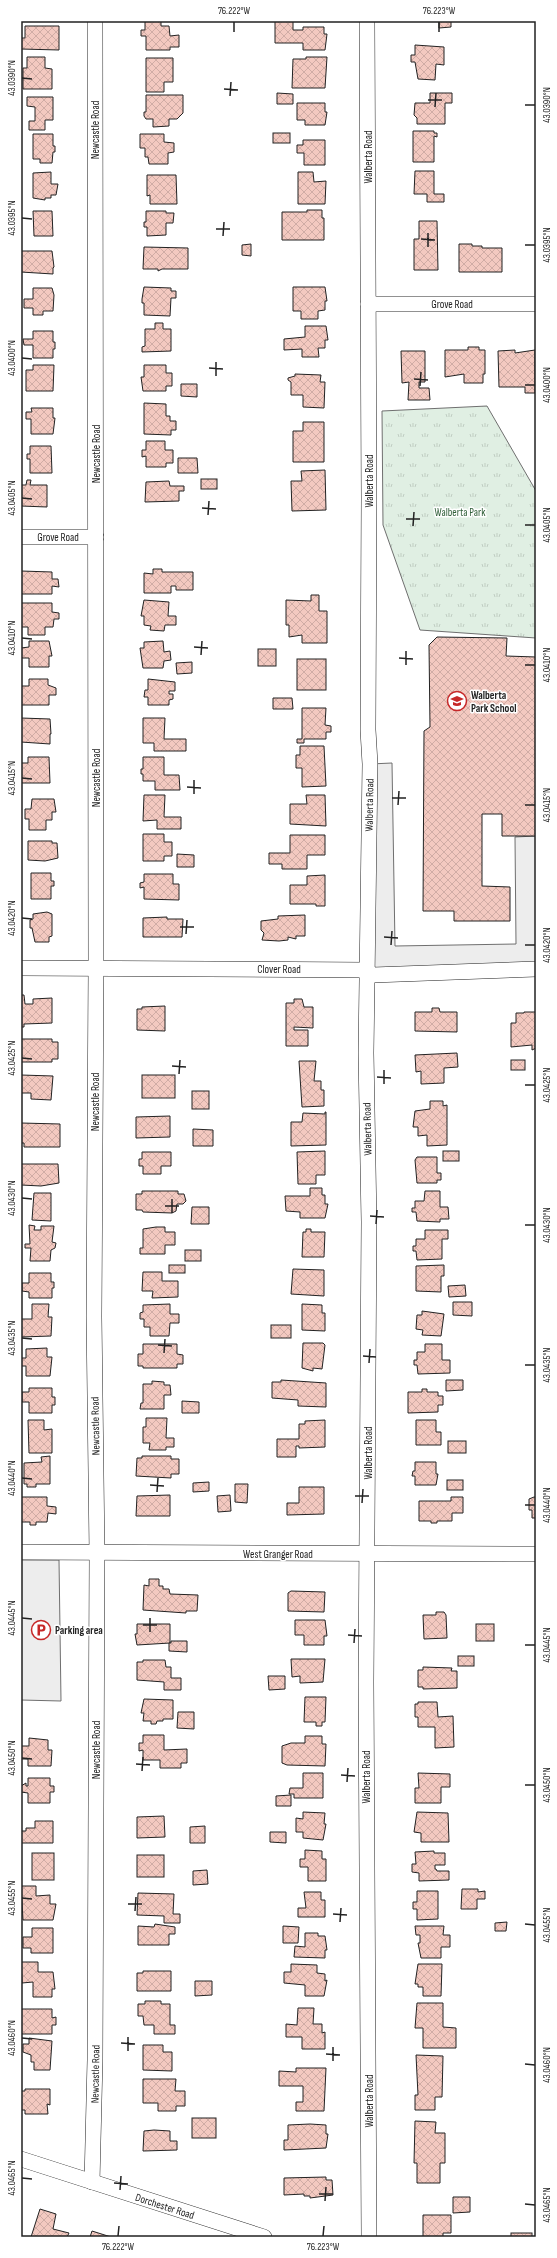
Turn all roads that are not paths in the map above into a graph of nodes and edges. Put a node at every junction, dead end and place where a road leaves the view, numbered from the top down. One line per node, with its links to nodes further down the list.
1 (95, 21): 6 (street, Newcastle Road)
2 (367, 21): 3 (street, Walberta Road)
3 (368, 304): 4 (street, Grove Road); 10 (street, Walberta Road)
4 (536, 304)
5 (21, 537): 6 (street, Grove Road)
6 (96, 537): 8 (street, Newcastle Road)
7 (21, 968): 8 (street, Clover Road)
8 (96, 968): 10 (street, Clover Road); 12 (street, Newcastle Road)
9 (536, 969): 10 (street, Clover Road)
10 (366, 970): 13 (street, Walberta Road)
11 (21, 1552): 12 (street, West Granger Road)
12 (97, 1553): 13 (street, West Granger Road); 16 (street, Newcastle Road)
13 (367, 1554): 14 (street, West Granger Road); 18 (street, Walberta Road)
14 (536, 1554)
15 (21, 2159): 16 (street, Dorchester Road)
16 (92, 2182): 17 (street, Dorchester Road)
17 (264, 2237)
18 (369, 2237)

